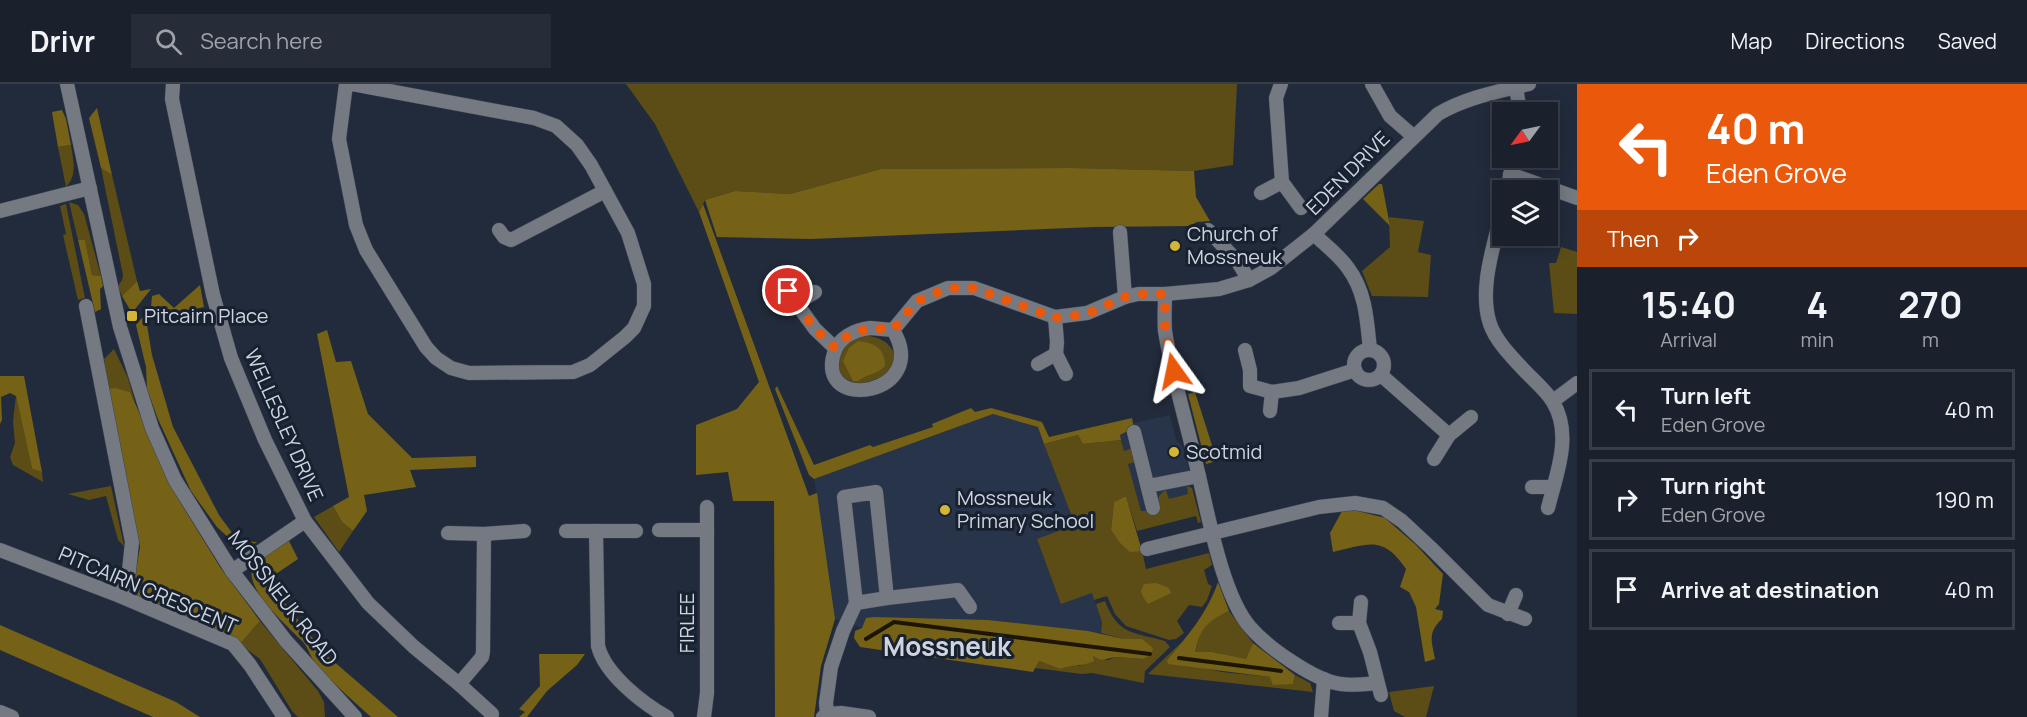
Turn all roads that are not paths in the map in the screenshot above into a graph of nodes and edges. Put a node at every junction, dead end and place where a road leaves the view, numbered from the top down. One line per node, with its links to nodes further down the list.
1 (67, 84): 14 (street, MOSSNEUK ROAD)
2 (174, 84): 57 (street, WELLESLEY DRIVE)
3 (346, 84): 15 (street)
4 (352, 84): 15 (street)
5 (1281, 84): 13 (street)
6 (1372, 84): 9 (street)
7 (1523, 86): 8 (street); 9 (street, EDEN DRIVE)
8 (1521, 102)
9 (1413, 136): 23 (street, EDEN DRIVE)
10 (1512, 168): 11 (street)
11 (1510, 174): 12 (street); 17 (street)
12 (1509, 180)
13 (1282, 182): 16 (street); 18 (street)
14 (90, 188): 19 (street); 69 (street, MOSSNEUK ROAD)
15 (605, 191): 20 (street)
16 (1261, 193)
17 (1577, 198)
18 (1301, 208)
19 (0, 211)
20 (499, 230)
21 (1208, 230): 25 (street)
22 (1120, 232): 29 (street)
23 (1314, 234): 25 (street, EDEN DRIVE); 36 (street)
24 (1495, 246): 44 (street)
25 (1249, 280): 28 (street, EDEN DRIVE)
26 (781, 282): 30 (street)
27 (815, 292): 30 (street)
28 (1165, 294): 29 (street, EDEN DRIVE); 50 (street)
29 (1125, 297): 32 (street, EDEN DRIVE)
30 (797, 303): 34 (street)
31 (86, 306): 71 (street)
32 (1055, 318): 33 (street); 37 (street)
33 (893, 330): 34 (street); 34 (street)
34 (835, 348)
35 (1245, 350): 43 (street)
36 (1370, 350): 39 (street); 41 (street)
37 (1056, 354): 38 (street); 40 (street)
38 (1038, 364)
39 (1355, 370): 41 (street); 43 (street)
40 (1066, 374)
41 (1382, 375): 48 (street)
42 (1577, 383): 44 (street)
43 (1272, 392): 45 (street)
44 (1553, 401): 52 (street)
45 (1270, 411)
46 (1471, 417): 48 (street)
47 (1134, 432): 51 (street)
48 (1449, 435): 49 (street)
49 (1434, 459)
50 (1199, 476): 51 (street); 65 (street)
51 (1148, 486): 55 (street)
52 (1553, 487): 53 (street); 56 (street)
53 (1532, 488)
54 (707, 507): 59 (street, FIRLEE)
55 (1153, 508)
56 (1548, 508)
57 (304, 521): 69 (street, WELLESLEY DRIVE); 81 (street)
58 (659, 530): 59 (street)
59 (707, 530): 89 (street, FIRLEE)
60 (524, 531): 66 (street)
61 (566, 531): 62 (street)
62 (596, 531): 63 (street); 88 (street)
63 (636, 531)
64 (448, 533): 66 (street)
65 (1213, 533): 67 (street); 76 (street); 80 (street)
66 (484, 534): 81 (street)
67 (1147, 549)
68 (0, 550): 71 (street, PITCAIRN CRESCENT)
69 (232, 571): 84 (street, MOSSNEUK ROAD)
70 (1516, 595): 76 (street)
71 (120, 596): 87 (street, PITCAIRN CRESCENT)
72 (887, 598): 74 (street); 74 (street); 75 (street)
73 (1361, 602): 79 (street)
74 (856, 603): 85 (street)
75 (970, 607)
76 (1508, 614): 77 (street)
77 (1524, 619)
78 (1339, 623): 79 (street)
79 (1359, 623): 80 (street)
80 (1324, 679): 91 (street)
81 (459, 684): 83 (street)
82 (0, 712): 86 (street)
83 (492, 714)
84 (349, 715)
85 (825, 715): 90 (street)
86 (12, 717)
87 (284, 717)
88 (667, 717)
89 (704, 717)
90 (869, 717)
91 (1321, 717)

